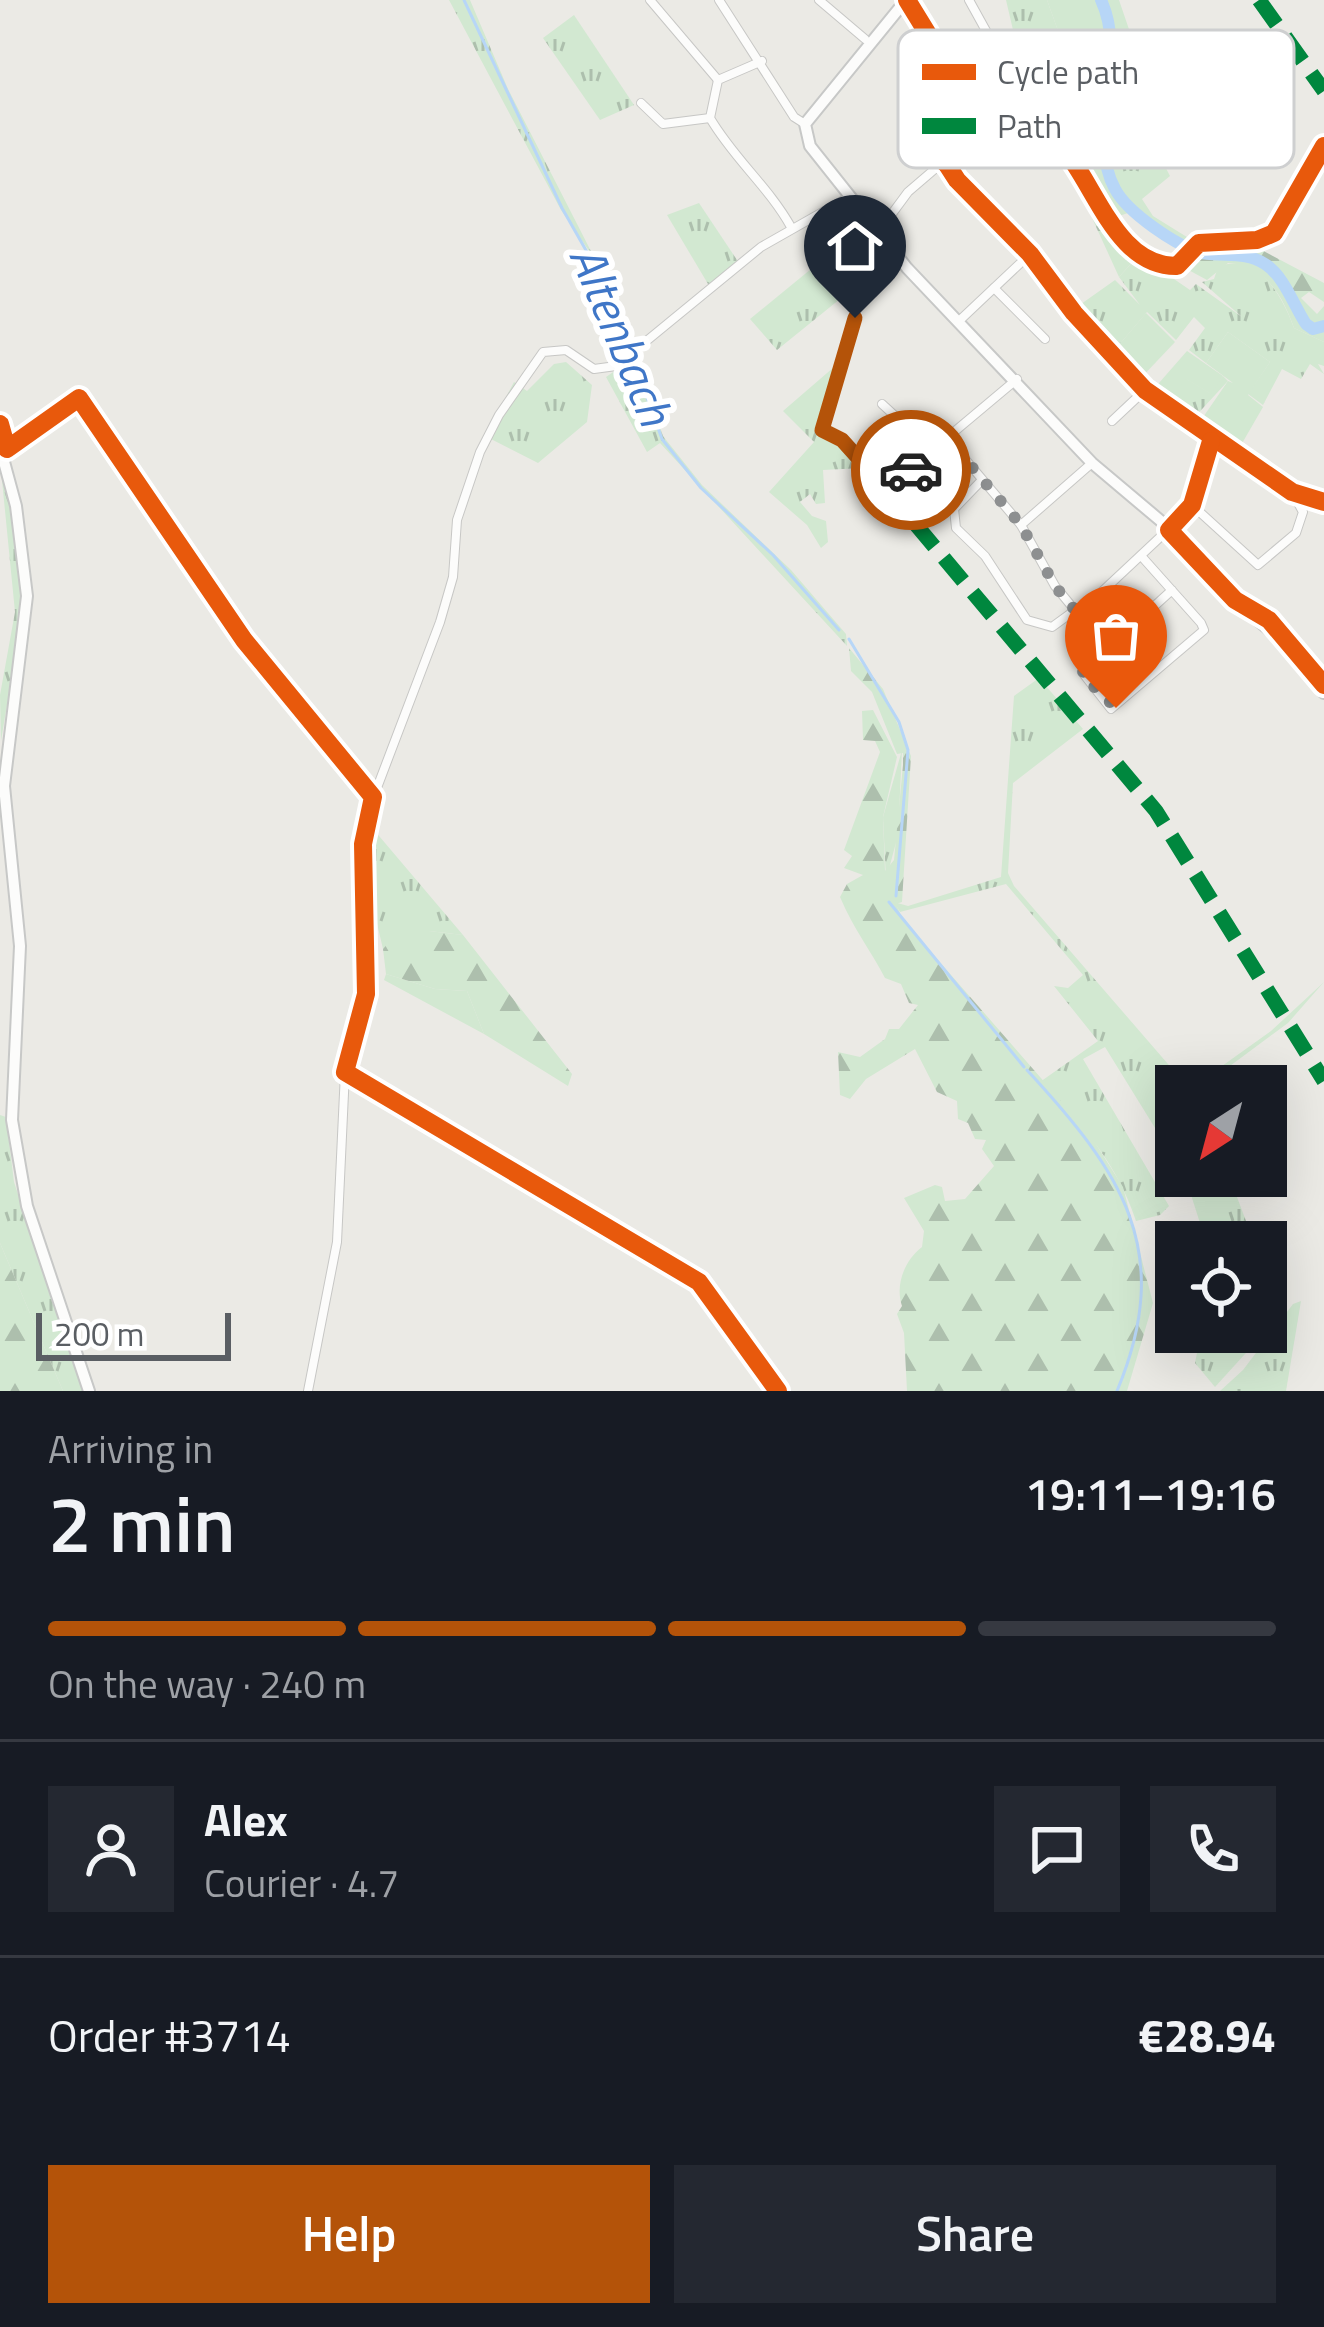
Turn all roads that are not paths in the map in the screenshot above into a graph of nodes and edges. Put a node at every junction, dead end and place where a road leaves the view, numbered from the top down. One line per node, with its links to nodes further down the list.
1 (650, 0): 10 (street)
2 (719, 0): 9 (street)
3 (820, 0): 8 (street)
4 (907, 0): 6 (street); 13 (main road)
5 (969, 0): 7 (street)
6 (925, 30)
7 (986, 30)
8 (865, 39)
9 (762, 61): 10 (street); 13 (street)
10 (718, 80): 12 (street)
11 (641, 103): 12 (street)
12 (710, 118): 19 (street)
13 (805, 124): 18 (main road)
14 (1324, 146): 17 (main road)
15 (938, 168): 20 (street)
16 (949, 168): 21 (street)
17 (1075, 168)
18 (850, 197): 19 (street); 20 (main road)
19 (791, 227): 44 (street)
20 (878, 234): 23 (main road); 32 (street)
21 (1030, 254): 22 (street); 26 (street)
22 (994, 288): 23 (street); 24 (street)
23 (959, 321): 25 (main road)
24 (1045, 340)
25 (1017, 378): 29 (street); 33 (main road)
26 (1145, 390): 28 (street); 30 (street)
27 (882, 404): 32 (street)
28 (1112, 421)
29 (948, 439): 32 (street); 34 (street)
30 (1211, 441): 35 (street); 35 (street)
31 (0, 447): 43 (main road)
32 (933, 451)
33 (1092, 463): 36 (street); 37 (main road)
34 (981, 481): 36 (street); 40 (street)
35 (1192, 505): 37 (street)
36 (1021, 525): 40 (street)
37 (1169, 530): 38 (street); 42 (main road)
38 (1143, 558): 39 (street); 40 (street)
39 (1172, 590): 41 (street); 41 (street)
40 (1075, 613): 41 (street)
41 (1107, 649)
42 (1324, 693)
43 (89, 1391)
44 (308, 1391)

